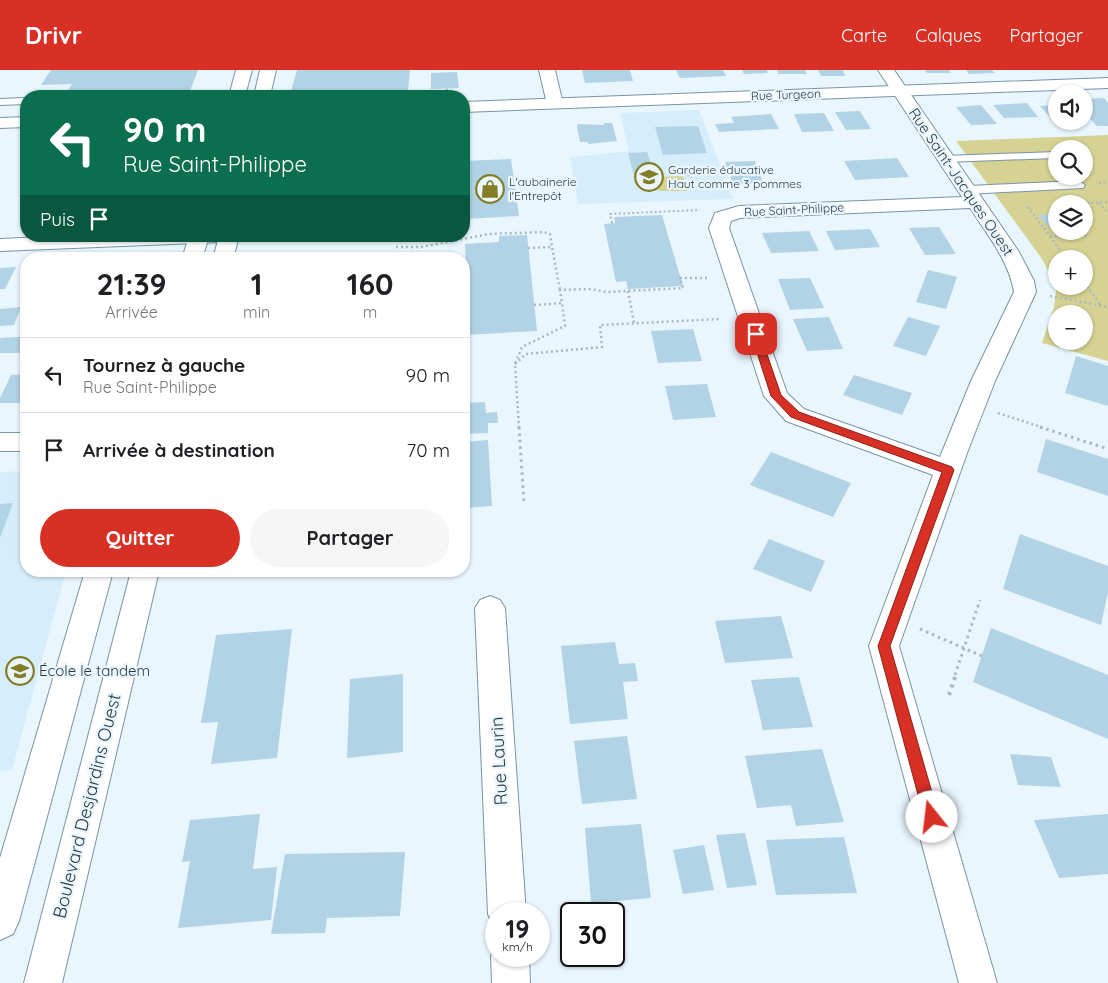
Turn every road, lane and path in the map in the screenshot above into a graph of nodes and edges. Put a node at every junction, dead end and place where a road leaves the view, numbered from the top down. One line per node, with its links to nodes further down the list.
1 (244, 70): 6 (street)
2 (268, 70): 7 (street)
3 (547, 70): 11 (street)
4 (886, 70): 8 (street, Rue Saint-Jacques Ouest)
5 (1108, 83): 8 (street, Rue Turgeon)
6 (239, 90)
7 (263, 90)
8 (900, 91): 11 (street, Rue Turgeon); 16 (street, Rue Saint-Jacques Ouest)
9 (20, 101): 10 (lane)
10 (0, 102)
11 (555, 104): 12 (street, Rue Turgeon)
12 (470, 107)
13 (20, 122): 14 (street)
14 (0, 123)
15 (1048, 155): 16 (lane)
16 (945, 159): 18 (street, Rue Saint-Jacques Ouest)
17 (1079, 185): 18 (lane)
18 (971, 196): 24 (street, Rue Saint-Philippe); 37 (street, Rue Saint-Jacques Ouest)
19 (1093, 202): 20 (path)
20 (1099, 202): 21 (path); 23 (path)
21 (1108, 202)
22 (1027, 206): 26 (path)
23 (1108, 214)
24 (722, 217): 25 (path); 34 (street)
25 (612, 223)
26 (1048, 235)
27 (470, 237): 31 (path)
28 (74, 242): 30 (street)
29 (447, 242): 32 (path)
30 (0, 245)
31 (552, 247): 33 (path); 35 (path)
32 (396, 248)
33 (528, 248)
34 (734, 277): 36 (path); 43 (street)
35 (560, 290): 36 (path); 39 (path)
36 (628, 291): 44 (path)
37 (1025, 292): 41 (path); 46 (street)
38 (1093, 295): 41 (path)
39 (562, 302): 40 (path); 45 (path)
40 (534, 305)
41 (1100, 305): 42 (path)
42 (1108, 307)
43 (751, 318): 44 (path); 50 (street)
44 (634, 323): 45 (path)
45 (515, 364): 51 (path)
46 (974, 405): 49 (path); 50 (street)
47 (0, 442): 48 (street)
48 (20, 442)
49 (1108, 449)
50 (948, 470): 56 (street)
51 (524, 503)
52 (97, 577): 61 (street)
53 (144, 577): 63 (street, Boulevard Desjardins Ouest)
54 (980, 600): 57 (path)
55 (490, 608): 60 (street, Rue Laurin)
56 (894, 618): 57 (path); 65 (street)
57 (964, 647): 58 (path); 59 (path)
58 (982, 656)
59 (949, 695)
60 (506, 902)
61 (0, 921)
62 (510, 967): 64 (street)
63 (43, 983)
64 (511, 983)
65 (978, 983)

